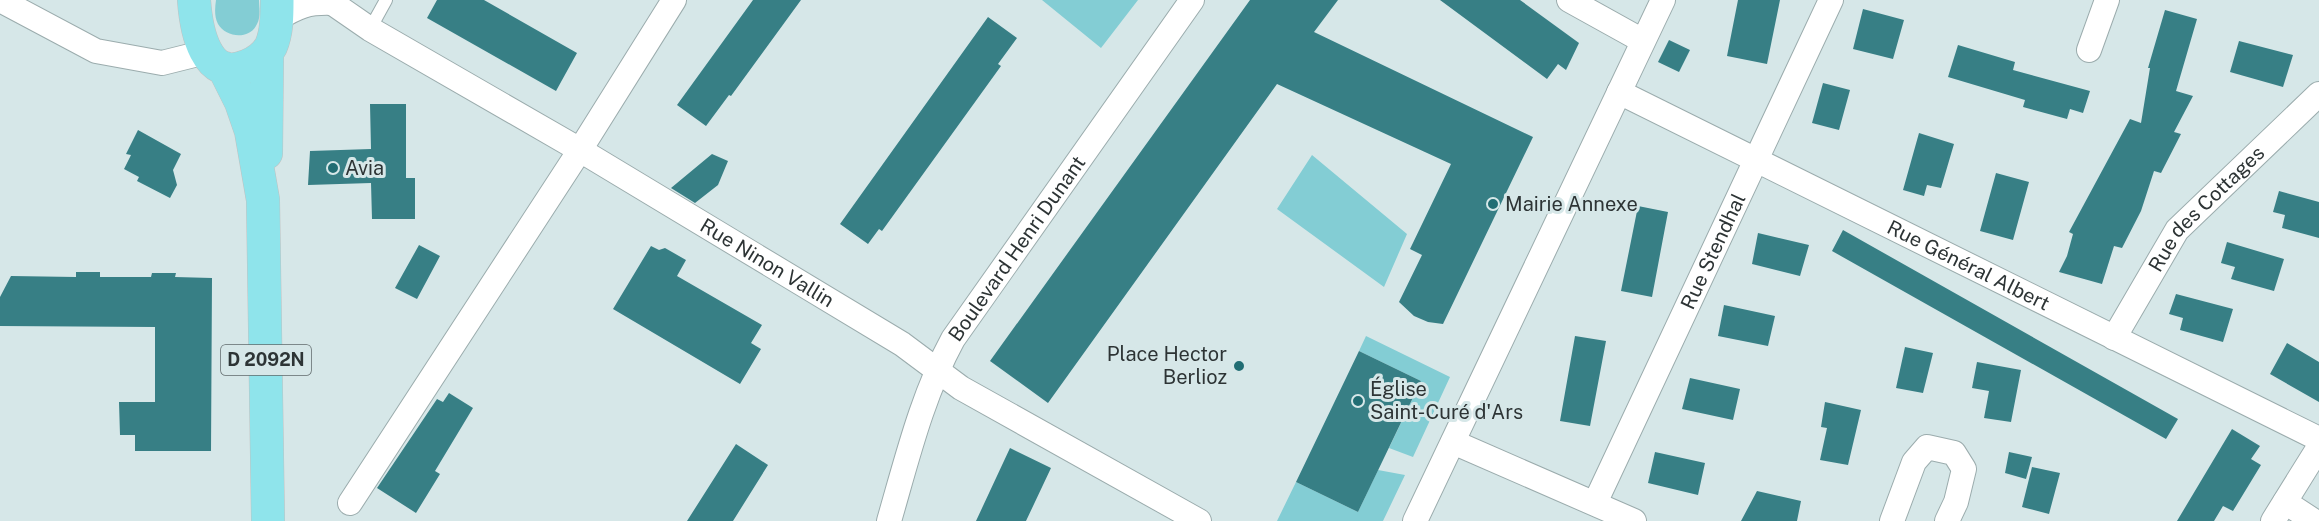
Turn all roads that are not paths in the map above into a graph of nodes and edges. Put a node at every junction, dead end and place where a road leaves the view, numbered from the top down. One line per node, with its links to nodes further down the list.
1 (0, 0): 16 (street)
2 (194, 0): 16 (main road)
3 (386, 0): 12 (lane)
4 (674, 0): 19 (street)
5 (1192, 0): 23 (street, Boulevard Henri Dunant)
6 (1569, 0): 13 (street)
7 (1663, 0): 13 (street)
8 (1831, 0): 20 (street, Rue Stendhal)
9 (2107, 0): 14 (street)
10 (330, 2): 11 (street, Rue Ninon Vallin); 12 (street, Rue Ninon Vallin)
11 (277, 10): 15 (main road)
12 (370, 29): 19 (street, Rue Ninon Vallin)
13 (1643, 41): 17 (street)
14 (2089, 50)
15 (267, 52): 16 (main road); 21 (main road, D 2092N)
16 (215, 60): 21 (main road, D 2092N)
17 (1619, 92): 20 (street, Rue Général Albert); 25 (street)
18 (2319, 94): 22 (street, Rue des Cottages)
19 (580, 150): 23 (street, Rue Ninon Vallin); 27 (street)
20 (1756, 159): 22 (street, Rue Général Albert); 28 (street, Rue Stendhal)
21 (262, 200): 30 (main road, D 2092N)
22 (2114, 338): 24 (street, Rue Général Albert)
23 (936, 369): 31 (street, Boulevard Henri Dunant); 32 (street, Rue Ninon Vallin)
24 (2319, 439)
25 (1453, 441): 28 (street); 33 (street)
26 (2319, 447): 29 (street)
27 (351, 503)
28 (1595, 503): 34 (street)
29 (2279, 511): 37 (street)
30 (268, 521)
31 (889, 521)
32 (1199, 521)
33 (1415, 521)
34 (1634, 521)
35 (1892, 521): 36 (street)
36 (1947, 521)
37 (2314, 521)

